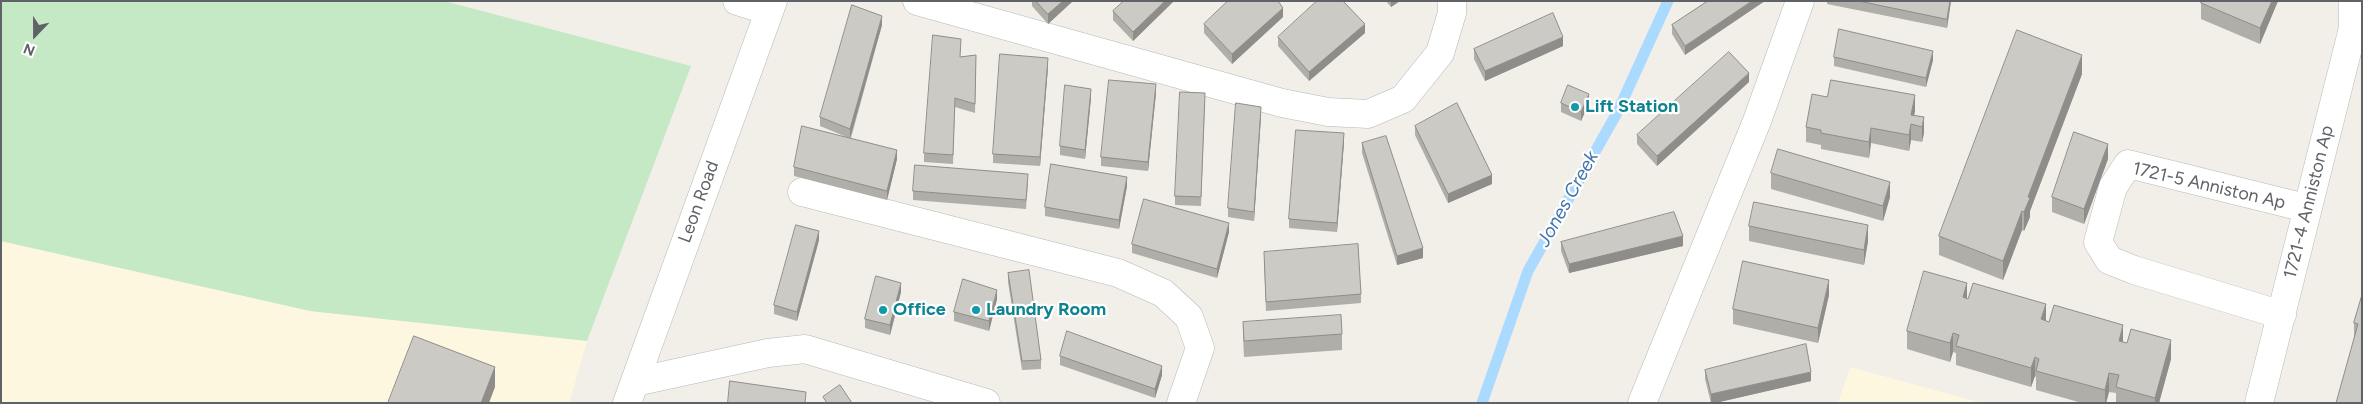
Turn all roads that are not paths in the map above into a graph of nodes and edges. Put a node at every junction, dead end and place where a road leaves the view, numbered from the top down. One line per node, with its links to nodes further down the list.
1 (737, 1): 5 (street)
2 (917, 1): 3 (street)
3 (1452, 1)
4 (1800, 1): 13 (street)
5 (771, 6): 10 (street, Leon Road)
6 (2356, 20): 8 (street, 1721-4 Anniston Ap)
7 (802, 192): 12 (street)
8 (2306, 208): 9 (street, 1721-4 Anniston Ap); 9 (street, 1721-5 Anniston Ap)
9 (2282, 314): 14 (street, 1721-4 Anniston Ap)
10 (631, 392): 11 (street)
11 (986, 403)
12 (1181, 403)
13 (1642, 403)
14 (2259, 403)

